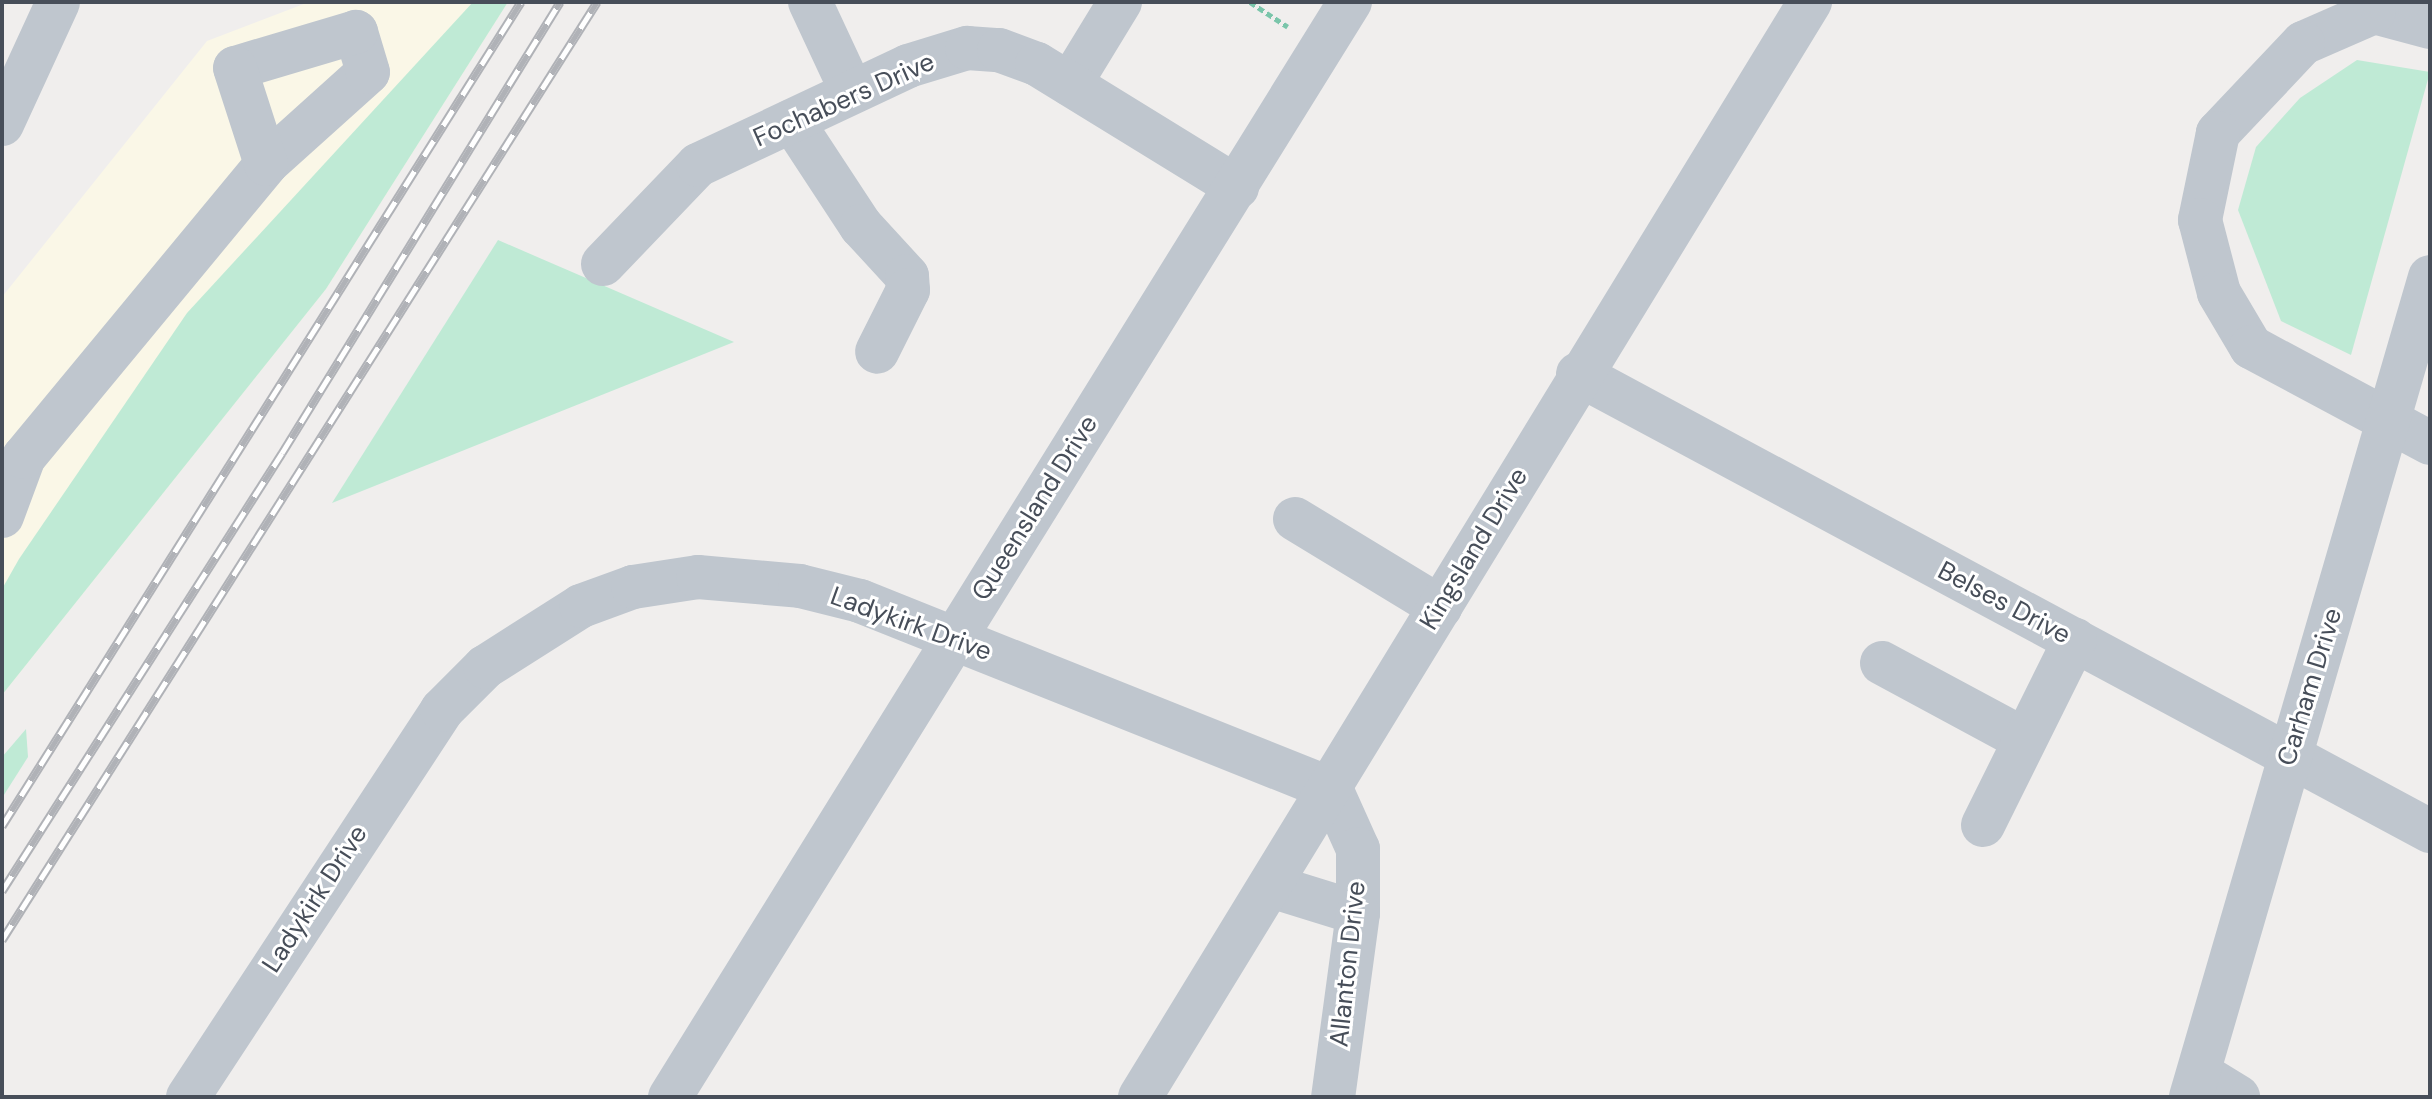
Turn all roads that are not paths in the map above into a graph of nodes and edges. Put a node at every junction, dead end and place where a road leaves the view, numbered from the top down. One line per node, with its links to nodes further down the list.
1 (810, 2): 8 (street)
2 (1120, 2): 7 (street)
3 (1350, 2): 12 (street, Queensland Drive)
4 (1810, 2): 16 (street, Kingsland Drive)
5 (60, 6): 10 (street)
6 (2430, 27): 17 (street)
7 (1070, 84): 8 (street, Fochabers Drive); 12 (street, Fochabers Drive)
8 (852, 92): 9 (street, Fochabers Drive)
9 (792, 121): 13 (street, Fochabers Drive); 15 (street)
10 (2, 124)
11 (266, 164): 19 (street)
12 (1237, 187): 22 (street, Queensland Drive)
13 (603, 264)
14 (2430, 277): 17 (street, Carham Drive)
15 (877, 352)
16 (1578, 374): 21 (street, Kingsland Drive); 23 (street, Belses Drive)
17 (2389, 421): 18 (street); 26 (street, Carham Drive)
18 (2430, 443)
19 (2, 516)
20 (1295, 519): 21 (street)
21 (1440, 607): 27 (street, Kingsland Drive)
22 (953, 638): 27 (street, Ladykirk Drive); 33 (street, Ladykirk Drive); 34 (street, Queensland Drive)
23 (2075, 640): 25 (street); 26 (street, Belses Drive)
24 (1882, 663): 25 (street)
25 (2025, 740): 28 (street)
26 (2289, 756): 29 (street, Belses Drive); 32 (street, Carham Drive)
27 (1331, 789): 30 (street, Kingsland Drive); 31 (street, Allanton Drive)
28 (1983, 825)
29 (2430, 831)
30 (1271, 886): 31 (street); 35 (street, Kingsland Drive)
31 (1358, 913): 36 (street, Allanton Drive)
32 (2195, 1085): 37 (street)
33 (188, 1097)
34 (670, 1097)
35 (1140, 1097)
36 (1333, 1097)
37 (2238, 1097)

